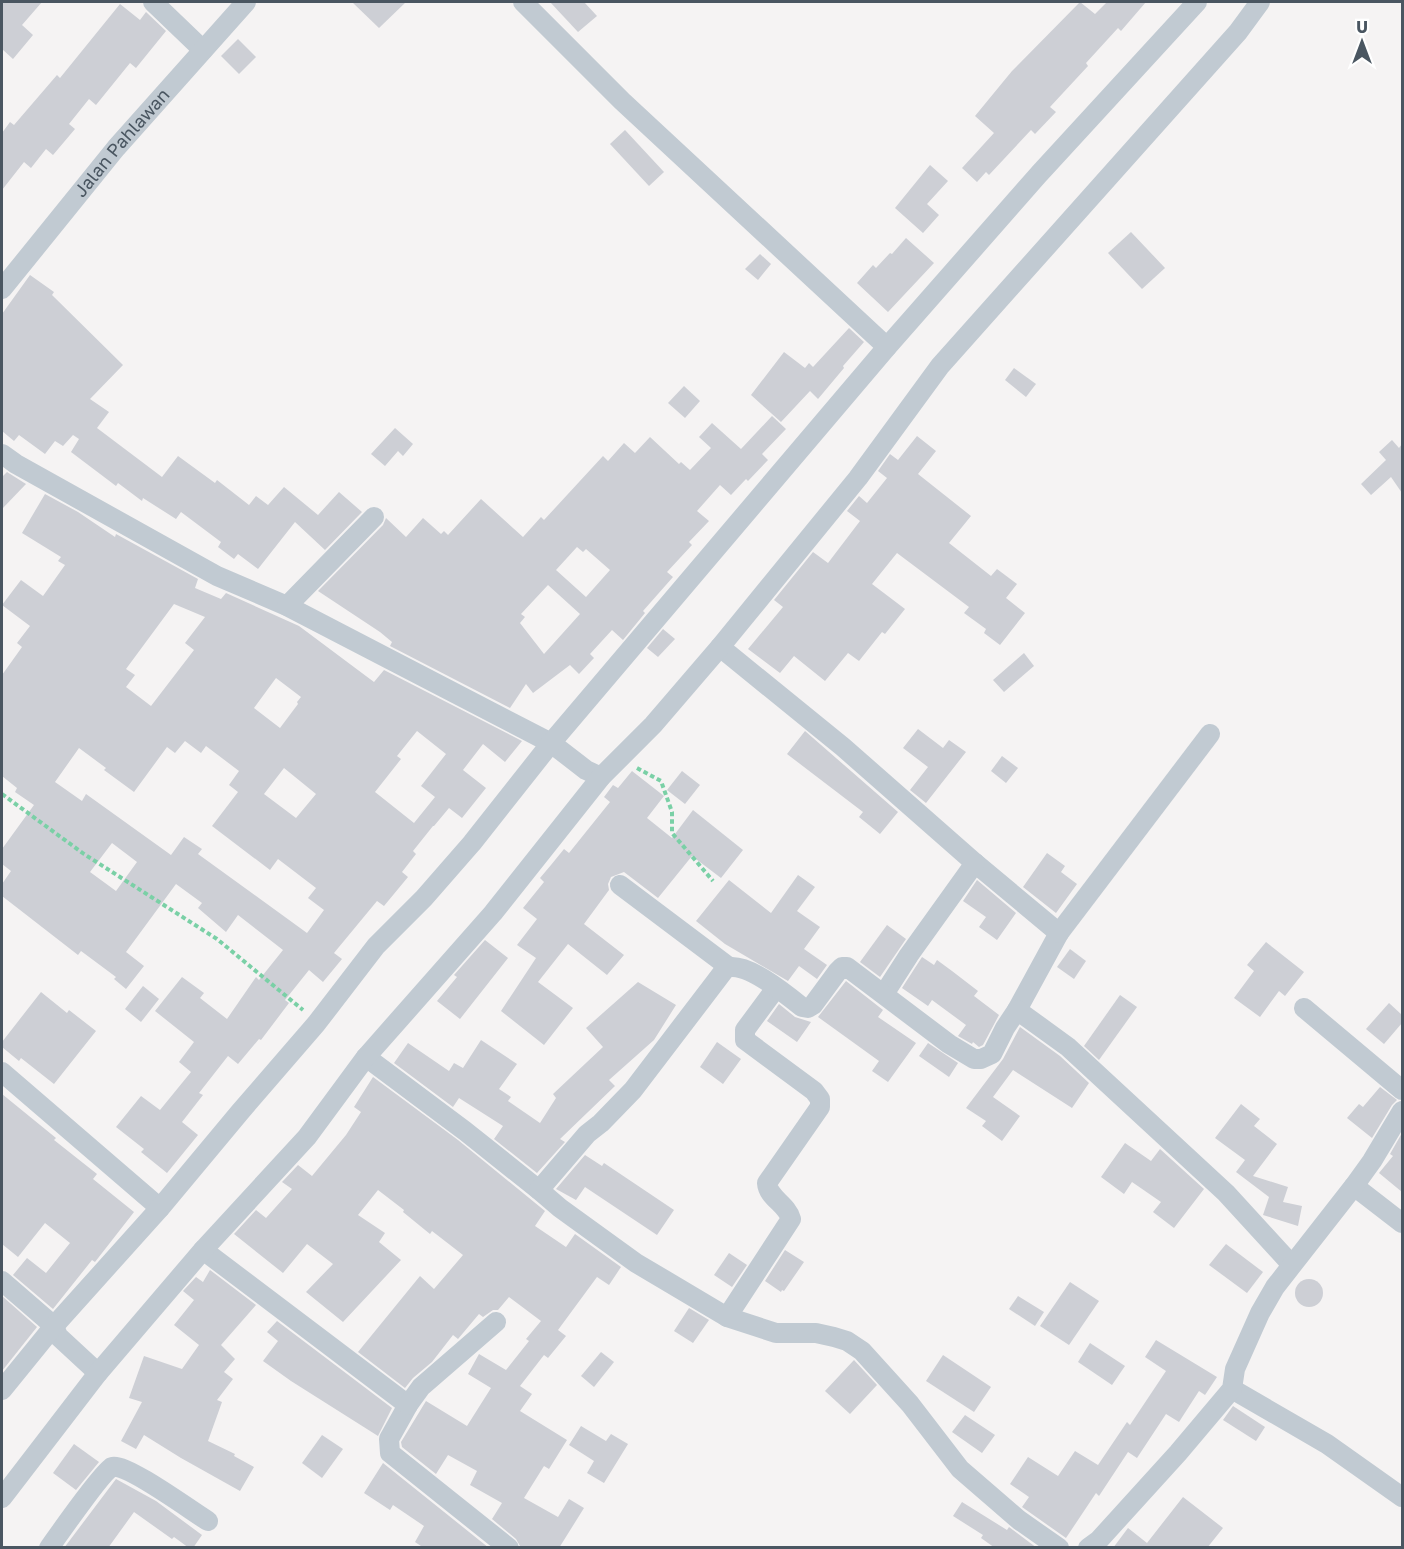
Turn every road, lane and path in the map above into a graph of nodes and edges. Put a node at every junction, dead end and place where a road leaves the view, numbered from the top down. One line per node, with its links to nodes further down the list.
1 (153, 2): 6 (street)
2 (246, 2): 6 (street, Jalan Pahlawan)
3 (522, 2): 8 (street)
4 (1197, 2): 8 (street)
5 (1260, 2): 12 (street)
6 (203, 50): 7 (street, Jalan Pahlawan)
7 (2, 289)
8 (887, 347): 14 (street)
9 (2, 454): 11 (street)
10 (374, 517): 11 (street)
11 (287, 606): 14 (street)
12 (720, 647): 16 (street); 18 (street)
13 (1210, 734): 21 (street)
14 (554, 746): 16 (street); 27 (street)
15 (630, 765): 19 (path)
16 (593, 774): 28 (street)
17 (2, 794): 27 (path)
18 (975, 863): 21 (street); 24 (street)
19 (713, 881)
20 (620, 885): 22 (street)
21 (1059, 933): 26 (street)
22 (729, 967): 23 (street); 33 (street)
23 (777, 988): 24 (street); 39 (street)
24 (884, 993): 26 (street)
25 (1304, 1008): 30 (street)
26 (1017, 1010): 37 (street)
27 (316, 1024): 34 (street)
28 (366, 1057): 33 (street); 36 (street)
29 (2, 1072): 34 (street)
30 (1402, 1090)
31 (1402, 1111): 32 (street)
32 (1354, 1186): 35 (street); 37 (street)
33 (539, 1190): 39 (street)
34 (160, 1208): 41 (street)
35 (1402, 1223)
36 (203, 1250): 42 (street); 45 (street)
37 (1291, 1264): 43 (street)
38 (2, 1281): 41 (street)
39 (727, 1317): 51 (street)
40 (496, 1323): 45 (street)
41 (56, 1331): 42 (street); 44 (street)
42 (95, 1370): 47 (street)
43 (1232, 1389): 46 (street); 52 (street)
44 (2, 1390)
45 (408, 1405): 50 (street)
46 (1402, 1497)
47 (2, 1498)
48 (208, 1521): 49 (street)
49 (50, 1548)
50 (509, 1548)
51 (1059, 1548)
52 (1088, 1548)

